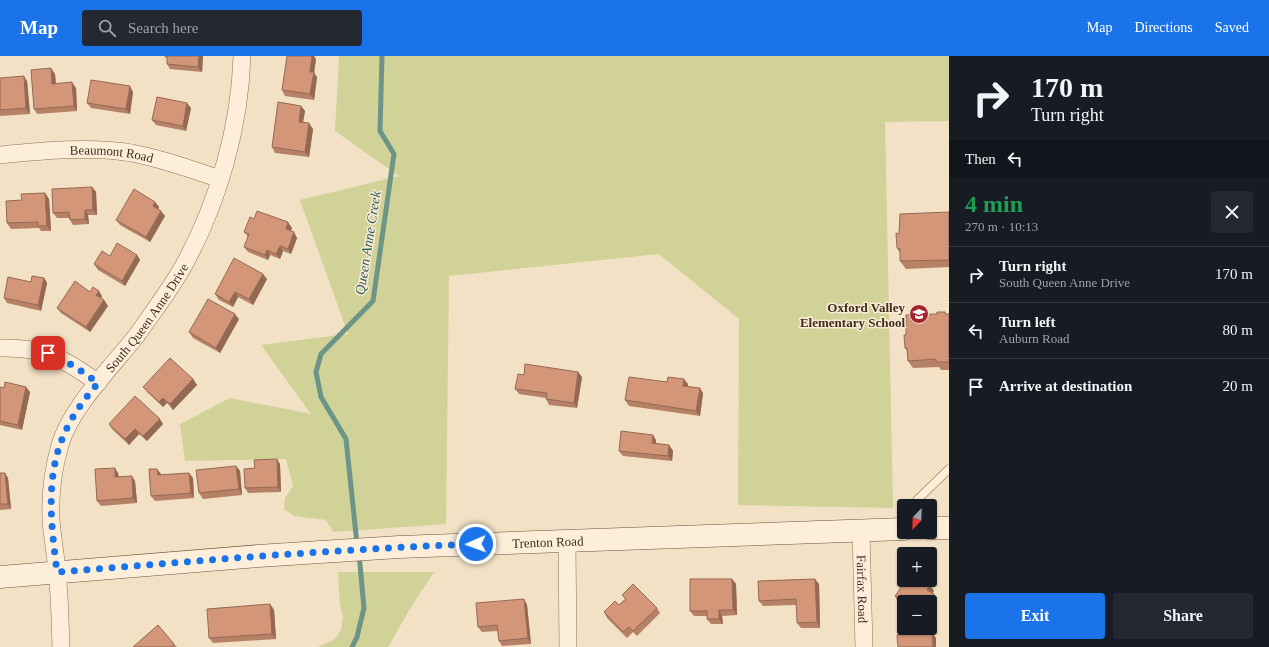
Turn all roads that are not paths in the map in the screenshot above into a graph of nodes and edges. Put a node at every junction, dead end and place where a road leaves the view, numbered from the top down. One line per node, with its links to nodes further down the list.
1 (242, 56): 3 (street, South Queen Anne Drive)
2 (0, 155): 3 (street, Beaumont Road)
3 (220, 179): 5 (street, South Queen Anne Drive)
4 (0, 348): 5 (street)
5 (98, 383): 13 (street, South Queen Anne Drive)
6 (949, 469): 7 (lane)
7 (918, 499)
8 (897, 528): 11 (main road, Trenton Road)
9 (937, 528): 10 (main road)
10 (949, 528)
11 (861, 531): 12 (main road, Trenton Road); 17 (street, Fairfax Road)
12 (567, 541): 13 (main road, Trenton Road); 16 (street)
13 (57, 572): 14 (main road, Trenton Road); 15 (street, South Queen Anne Drive)
14 (0, 577)
15 (61, 647)
16 (568, 647)
17 (864, 647)

